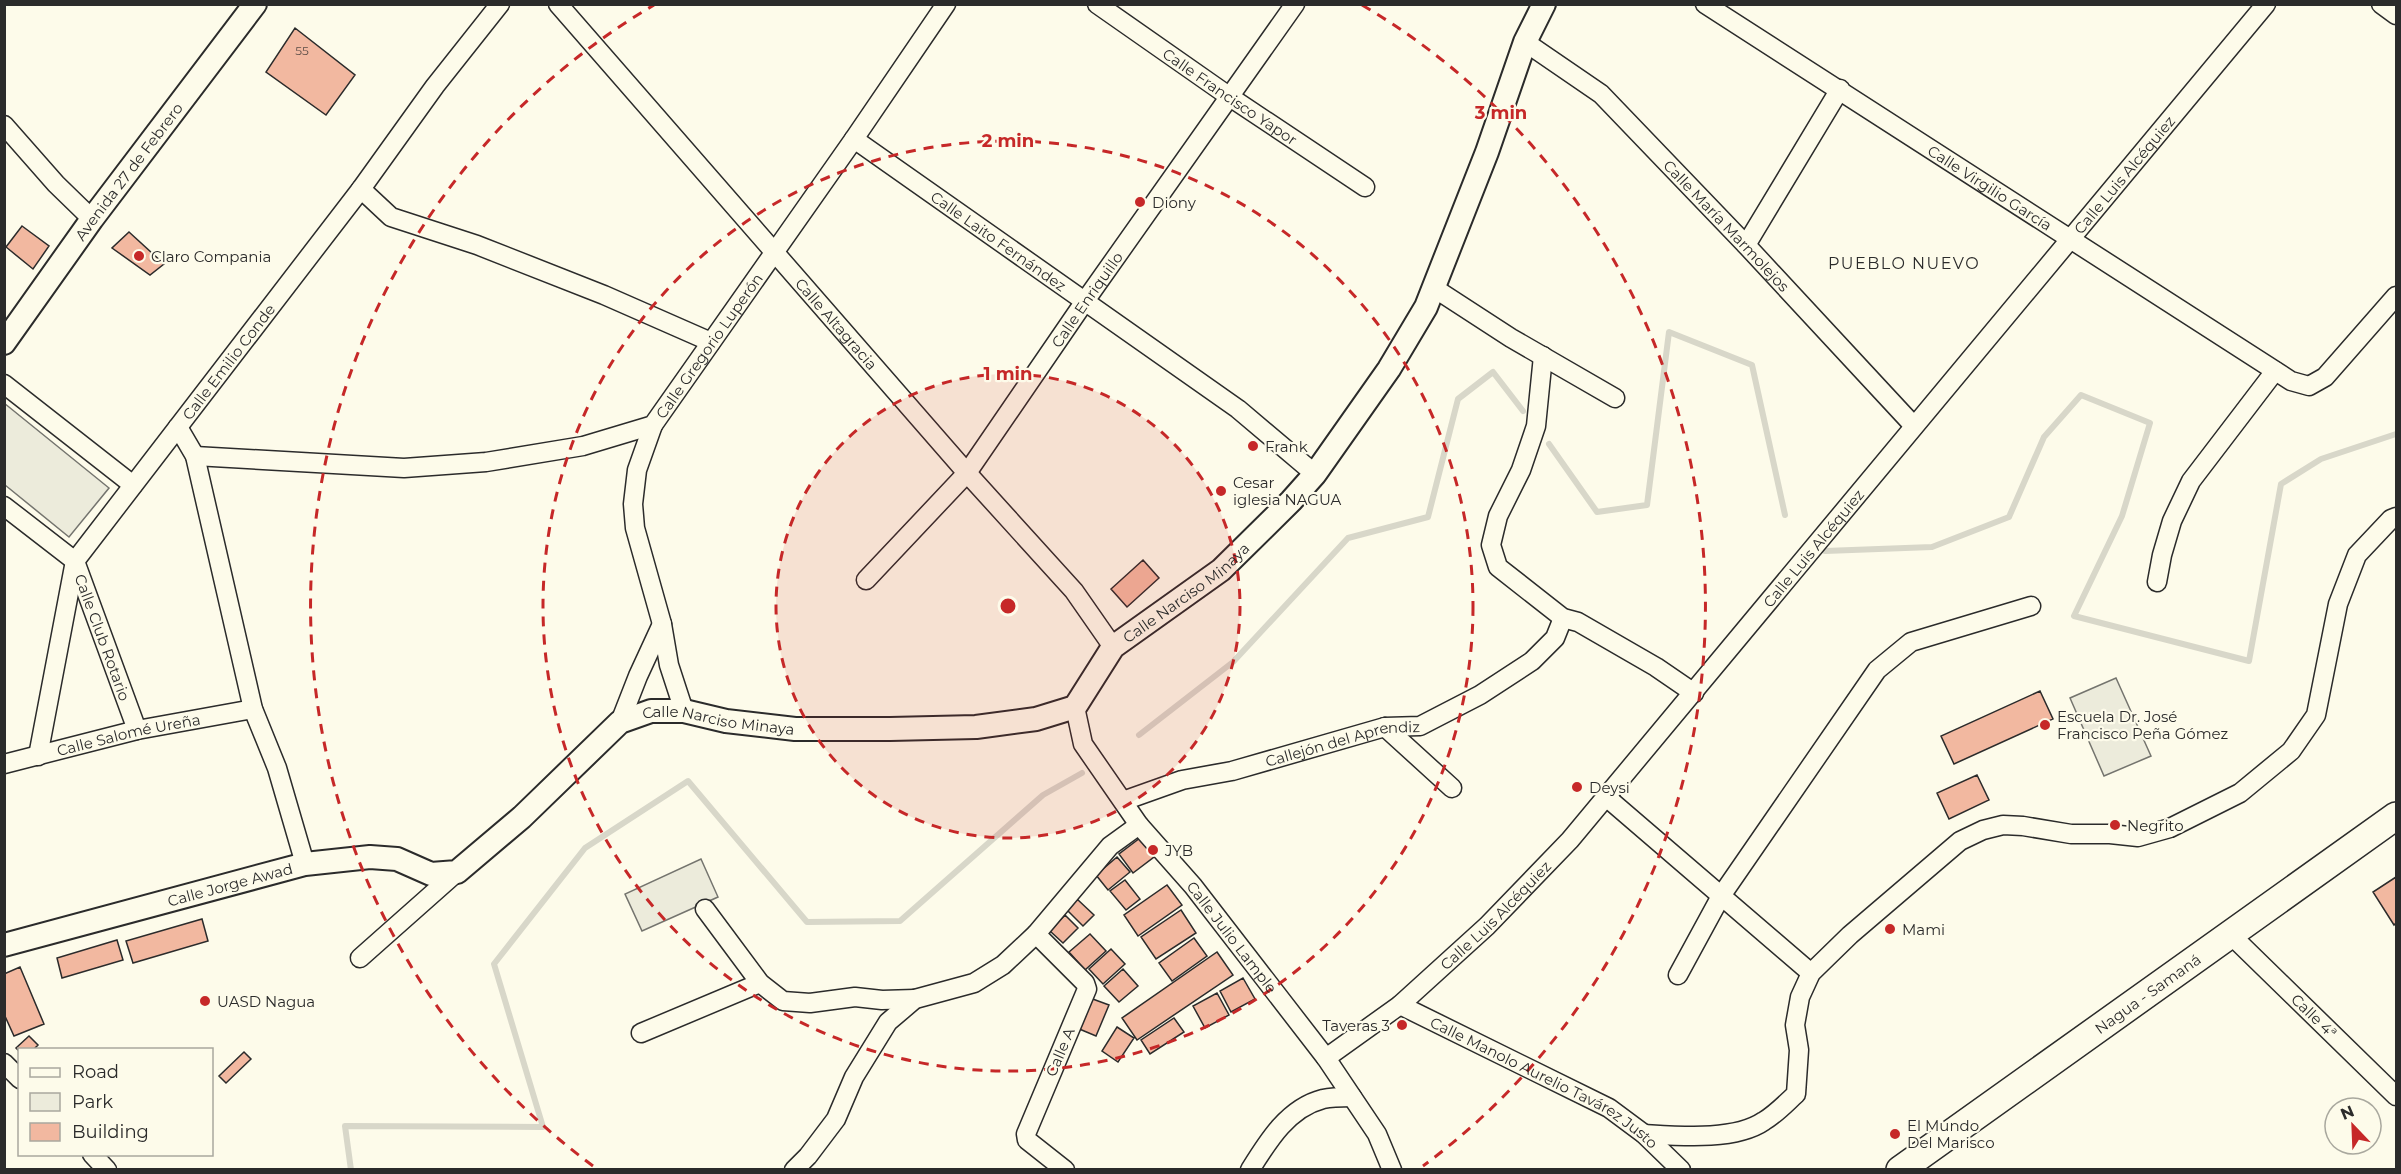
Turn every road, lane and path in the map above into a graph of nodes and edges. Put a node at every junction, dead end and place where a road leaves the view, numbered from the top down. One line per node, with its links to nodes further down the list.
1 (255, 4): 19 (street, Avenida 27 de Febrero)
2 (500, 4): 18 (street, Calle Emilio Conde)
3 (558, 4): 22 (street, Calle Altagracia)
4 (946, 4): 16 (street, Calle Gregorio Luperón)
5 (1097, 4): 14 (street, Calle Francisco Yapor)
6 (1295, 4): 14 (street, Calle Enriquillo)
7 (1544, 4): 12 (street, Calle Narciso Minaya)
8 (1705, 4): 13 (street, Calle Virgilio García)
9 (2266, 4): 20 (street, Calle Luis Alcéquiez)
10 (2381, 4): 11 (street)
11 (2397, 15)
12 (1525, 42): 21 (street, Calle María Marmolejos); 23 (street, Calle Narciso Minaya)
13 (1840, 89): 20 (street, Calle Virgilio García); 21 (street)
14 (1230, 97): 17 (street, Calle Francisco Yapor); 25 (street, Calle Enriquillo)
15 (4, 124): 19 (street)
16 (854, 140): 22 (street, Calle Gregorio Luperón); 25 (street, Calle Laito Fernández)
17 (1365, 187)
18 (361, 189): 26 (street); 34 (street, Calle Emilio Conde)
19 (92, 219): 27 (street, Avenida 27 de Febrero)
20 (2070, 237): 29 (street, Calle Virgilio García); 33 (street, Calle Luis Alcéquiez)
21 (1746, 245): 33 (street, Calle María Marmolejos)
22 (775, 254): 26 (street, Calle Gregorio Luperón); 36 (street, Calle Altagracia)
23 (1434, 288): 28 (street); 37 (street, Calle Narciso Minaya)
24 (2397, 296): 29 (street, Calle Virgilio García)
25 (1085, 301): 36 (street, Calle Enriquillo); 37 (street, Calle Laito Fernández)
26 (711, 342): 32 (street, Calle Gregorio Luperón)
27 (4, 343)
28 (1543, 356): 31 (street); 45 (street)
29 (2275, 371): 43 (street)
30 (4, 384): 38 (street)
31 (1615, 398)
32 (653, 425): 35 (street, Calle Gregorio Luperón); 46 (street)
33 (1914, 426): 48 (street, Calle Luis Alcéquiez)
34 (178, 427): 35 (street); 38 (street, Calle Emilio Conde)
35 (195, 456): 50 (street)
36 (966, 473): 42 (street, Calle Enriquillo); 47 (street, Calle Altagracia)
37 (1315, 474): 47 (street, Calle Narciso Minaya)
38 (133, 485): 41 (street, Calle Emilio Conde)
39 (4, 506): 41 (street, Calle Club Rotario)
40 (2397, 517): 70 (street)
41 (75, 561): 54 (street, Calle Club Rotario); 55 (street, Calle Emilio Conde)
42 (866, 580)
43 (2157, 582)
44 (2031, 606): 64 (street)
45 (1563, 618): 48 (street); 53 (street, Callejón del Aprendiz)
46 (662, 624): 51 (street); 52 (street)
47 (1113, 647): 49 (street, Calle Narciso Minaya)
48 (1694, 693): 58 (street, Calle Luis Alcéquiez)
49 (1075, 707): 51 (street, Calle Narciso Minaya); 59 (street, Calle Julio Lample)
50 (253, 709): 54 (street, Calle Salomé Ureña); 62 (street)
51 (684, 711): 52 (street, Calle Narciso Minaya)
52 (621, 722): 63 (street, Calle Narciso Minaya)
53 (1385, 727): 57 (street); 59 (street, Callejón del Aprendiz)
54 (137, 730): 55 (street, Calle Salomé Ureña)
55 (38, 756): 56 (street, Calle Salomé Ureña)
56 (4, 764)
57 (1452, 788)
58 (1605, 796): 64 (street); 74 (street, Calle Luis Alcéquiez)
59 (1123, 801): 61 (street, Calle Julio Lample)
60 (2397, 816): 67 (main road, Nagua - Samaná)
61 (1140, 825): 66 (street); 76 (street, Calle Julio Lample)
62 (304, 864): 63 (street, Calle Jorge Awad); 68 (street, Calle Jorge Awad)
63 (457, 872): 69 (street)
64 (1721, 896): 70 (street); 71 (street)
65 (705, 909): 72 (street)
66 (1036, 934): 73 (street); 83 (street, Calle A)
67 (2231, 935): 79 (street, Calle 4ª); 87 (main road, Nagua - Samaná)
68 (4, 945)
69 (360, 958)
70 (1811, 974): 81 (street)
71 (1678, 975)
72 (760, 983): 73 (street); 75 (street)
73 (915, 999): 82 (street)
74 (1400, 1005): 76 (street, Calle Luis Alcéquiez); 81 (street, Calle Manolo Aurelio Tavárez Justo)
75 (641, 1033)
76 (1326, 1058): 80 (street, Calle Julio Lample)
77 (4, 1063): 78 (street)
78 (18, 1076)
79 (2397, 1096)
80 (1352, 1097): 84 (street); 85 (street, Calle Julio Lample)
81 (1644, 1134): 86 (street, Calle Manolo Aurelio Tavárez Justo)
82 (794, 1170)
83 (1065, 1170)
84 (1250, 1170)
85 (1392, 1170)
86 (1681, 1170)
87 (1900, 1170)

